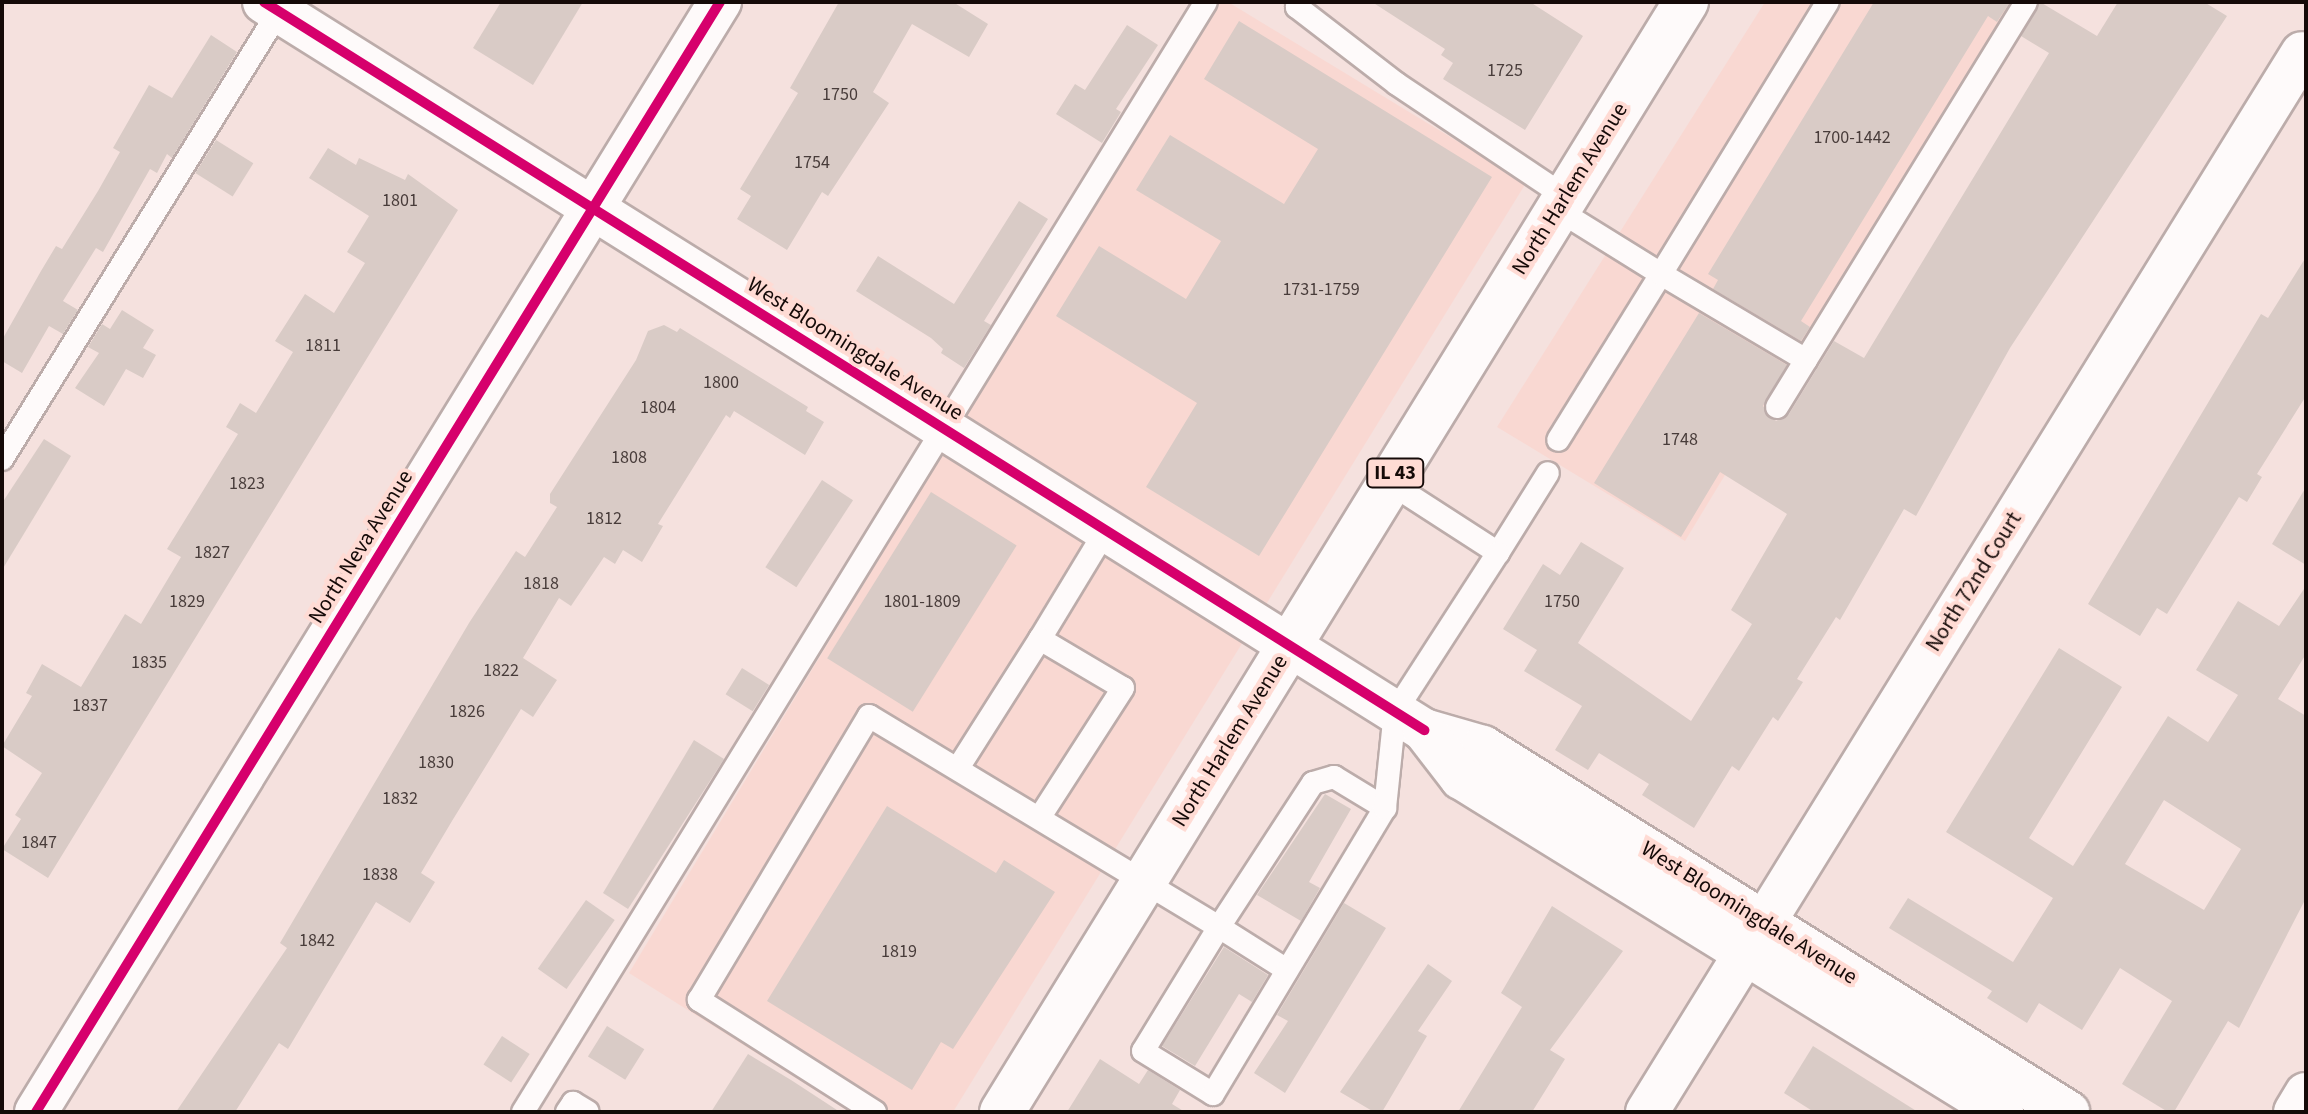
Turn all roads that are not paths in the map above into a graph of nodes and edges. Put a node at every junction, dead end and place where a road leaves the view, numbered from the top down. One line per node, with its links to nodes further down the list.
1 (720, 2): 10 (street, North Neva Avenue)
2 (1206, 2): 14 (lane)
3 (1300, 2): 9 (lane)
4 (1686, 2): 9 (main road, North Harlem Avenue / IL 43)
5 (1828, 2): 11 (lane)
6 (2026, 2): 12 (lane)
7 (276, 5): 10 (street, West Bloomingdale Avenue); 16 (lane)
8 (2302, 53): 29 (street, North 72nd Court)
9 (1562, 203): 11 (lane); 18 (main road, North Harlem Avenue / IL 43)
10 (593, 208): 14 (street, West Bloomingdale Avenue); 32 (street, North Neva Avenue)
11 (1661, 274): 12 (lane); 15 (lane)
12 (1806, 360): 13 (lane)
13 (1777, 407)
14 (944, 428): 19 (street, West Bloomingdale Avenue); 33 (lane)
15 (1558, 440)
16 (2, 459)
17 (1548, 473): 20 (lane)
18 (1390, 483): 20 (lane); 22 (main road, North Harlem Avenue / IL 43)
19 (1106, 530): 21 (lane); 22 (street, West Bloomingdale Avenue)
20 (1498, 553): 23 (lane)
21 (1040, 639): 24 (lane); 26 (lane)
22 (1290, 645): 23 (street, West Bloomingdale Avenue); 27 (main road, North Harlem Avenue / IL 43)
23 (1410, 721): 25 (lane); 29 (street, West Bloomingdale Avenue)
24 (958, 768): 26 (lane); 36 (lane)
25 (1385, 808): 28 (lane); 30 (lane)
26 (1040, 817): 27 (lane)
27 (1145, 879): 28 (lane); 37 (main road, North Harlem Avenue / IL 43)
28 (1219, 927): 30 (lane); 30 (lane)
29 (1753, 939): 38 (street, North 72nd Court); 39 (street, West Bloomingdale Avenue); 40 (street, West Bloomingdale Avenue)
30 (1287, 970)
31 (2306, 1094): 41 (street)
32 (36, 1112)
33 (523, 1112)
34 (567, 1112): 35 (lane)
35 (588, 1112)
36 (875, 1112)
37 (1002, 1112)
38 (1647, 1112)
39 (2002, 1112)
40 (2068, 1112)
41 (2295, 1112)

